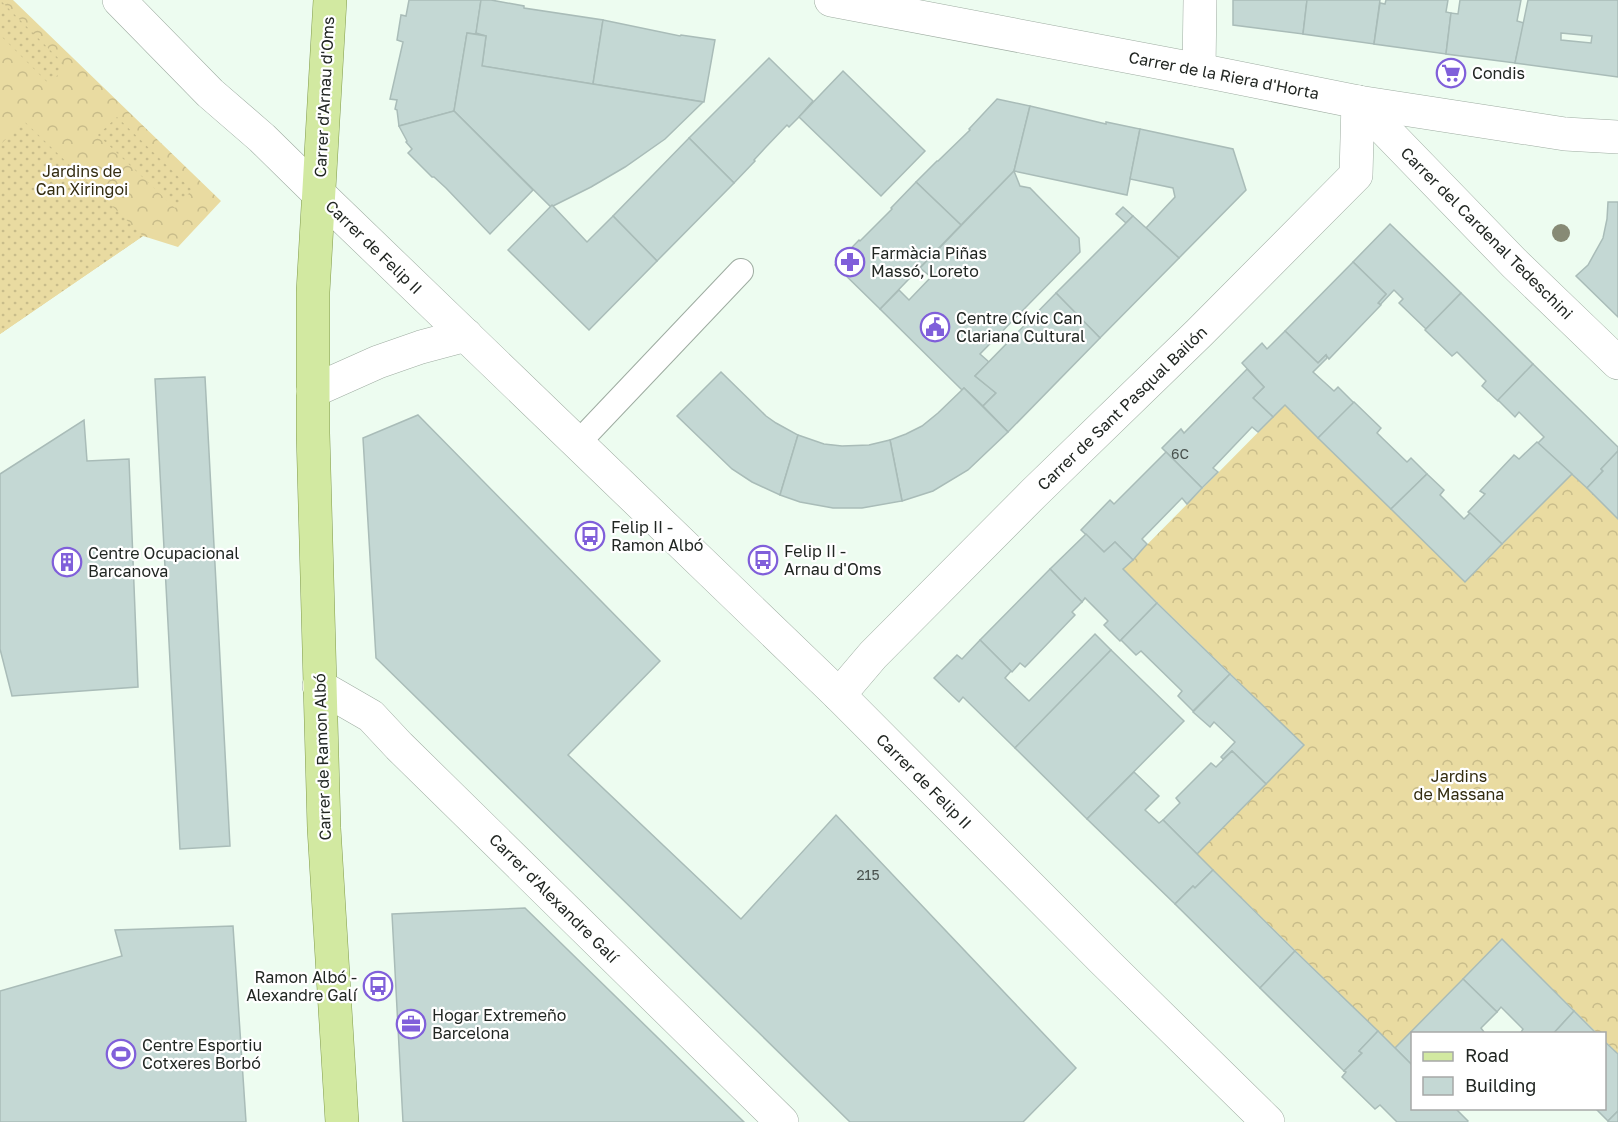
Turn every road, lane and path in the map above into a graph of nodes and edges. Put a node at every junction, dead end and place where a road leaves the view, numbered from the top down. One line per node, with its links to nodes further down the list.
1 (119, 0): 8 (street, Carrer de Felip II)
2 (330, 0): 8 (main road, Carrer d'Arnau d'Oms)
3 (831, 0): 5 (street, Carrer de la Riera d'Horta)
4 (1200, 0): 5 (street)
5 (1199, 70): 6 (street, Carrer de la Riera d'Horta)
6 (1358, 102): 7 (street, Carrer de la Riera d'Horta); 11 (street, Carrer del Cardenal Tedeschini); 15 (street, Carrer de Sant Pasqual Bailón)
7 (1618, 137)
8 (318, 193): 10 (street, Carrer de Felip II); 12 (main road, Carrer de Ramon Albó)
9 (741, 271): 13 (lane)
10 (466, 335): 12 (street); 13 (street, Carrer de Felip II)
11 (1618, 363)
12 (313, 391): 14 (main road, Carrer de Ramon Albó)
13 (577, 444): 15 (street, Carrer de Felip II)
14 (319, 686): 16 (main road, Carrer de Ramon Albó); 17 (street, Carrer d'Alexandre Galí)
15 (838, 695): 18 (street, Carrer de Felip II)
16 (342, 1122)
17 (782, 1122)
18 (1268, 1122)

